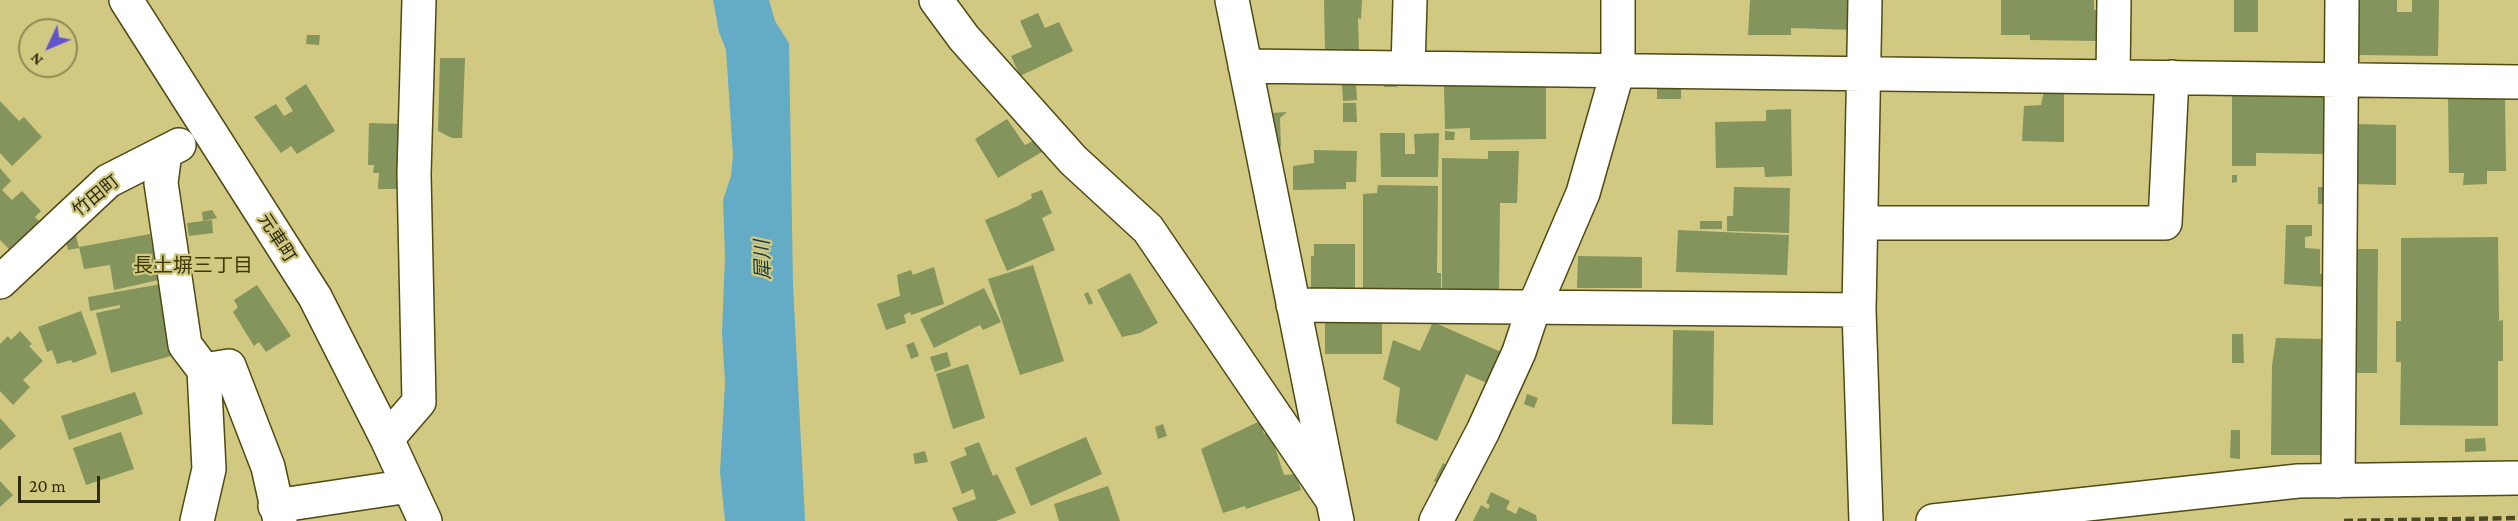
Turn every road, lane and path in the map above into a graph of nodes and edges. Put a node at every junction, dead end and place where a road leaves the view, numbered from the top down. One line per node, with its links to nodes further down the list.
1 (126, 0): 18 (street, 元車町)
2 (418, 0): 26 (street)
3 (936, 0): 30 (street)
4 (1232, 0): 10 (street)
5 (1410, 0): 11 (street)
6 (1618, 0): 12 (street)
7 (1865, 0): 13 (street)
8 (2114, 0): 14 (street)
9 (2342, 0): 16 (street)
10 (1245, 66): 11 (street); 22 (street)
11 (1408, 68): 12 (street)
12 (1617, 70): 13 (street); 23 (street)
13 (1864, 73): 14 (street); 20 (street)
14 (2113, 77): 15 (street)
15 (2172, 77): 16 (street); 20 (street)
16 (2341, 79): 17 (street); 28 (street)
17 (2518, 82)
18 (207, 131): 19 (street, 竹田町); 26 (street, 元車町)
19 (165, 152): 21 (street, 竹田町); 25 (street)
20 (1861, 223): 24 (street)
21 (4, 271)
22 (1293, 305): 23 (street); 30 (street)
23 (1534, 307): 24 (street); 34 (street)
24 (1859, 310): 35 (street)
25 (204, 370): 31 (street); 32 (street)
26 (387, 439): 29 (street, 元車町)
27 (2518, 478): 28 (street)
28 (2338, 481): 36 (street)
29 (409, 486): 31 (street); 33 (street, 元車町)
30 (1334, 510)
31 (278, 514)
32 (197, 521)
33 (425, 521)
34 (1436, 521)
35 (1866, 521)
36 (1933, 521)

